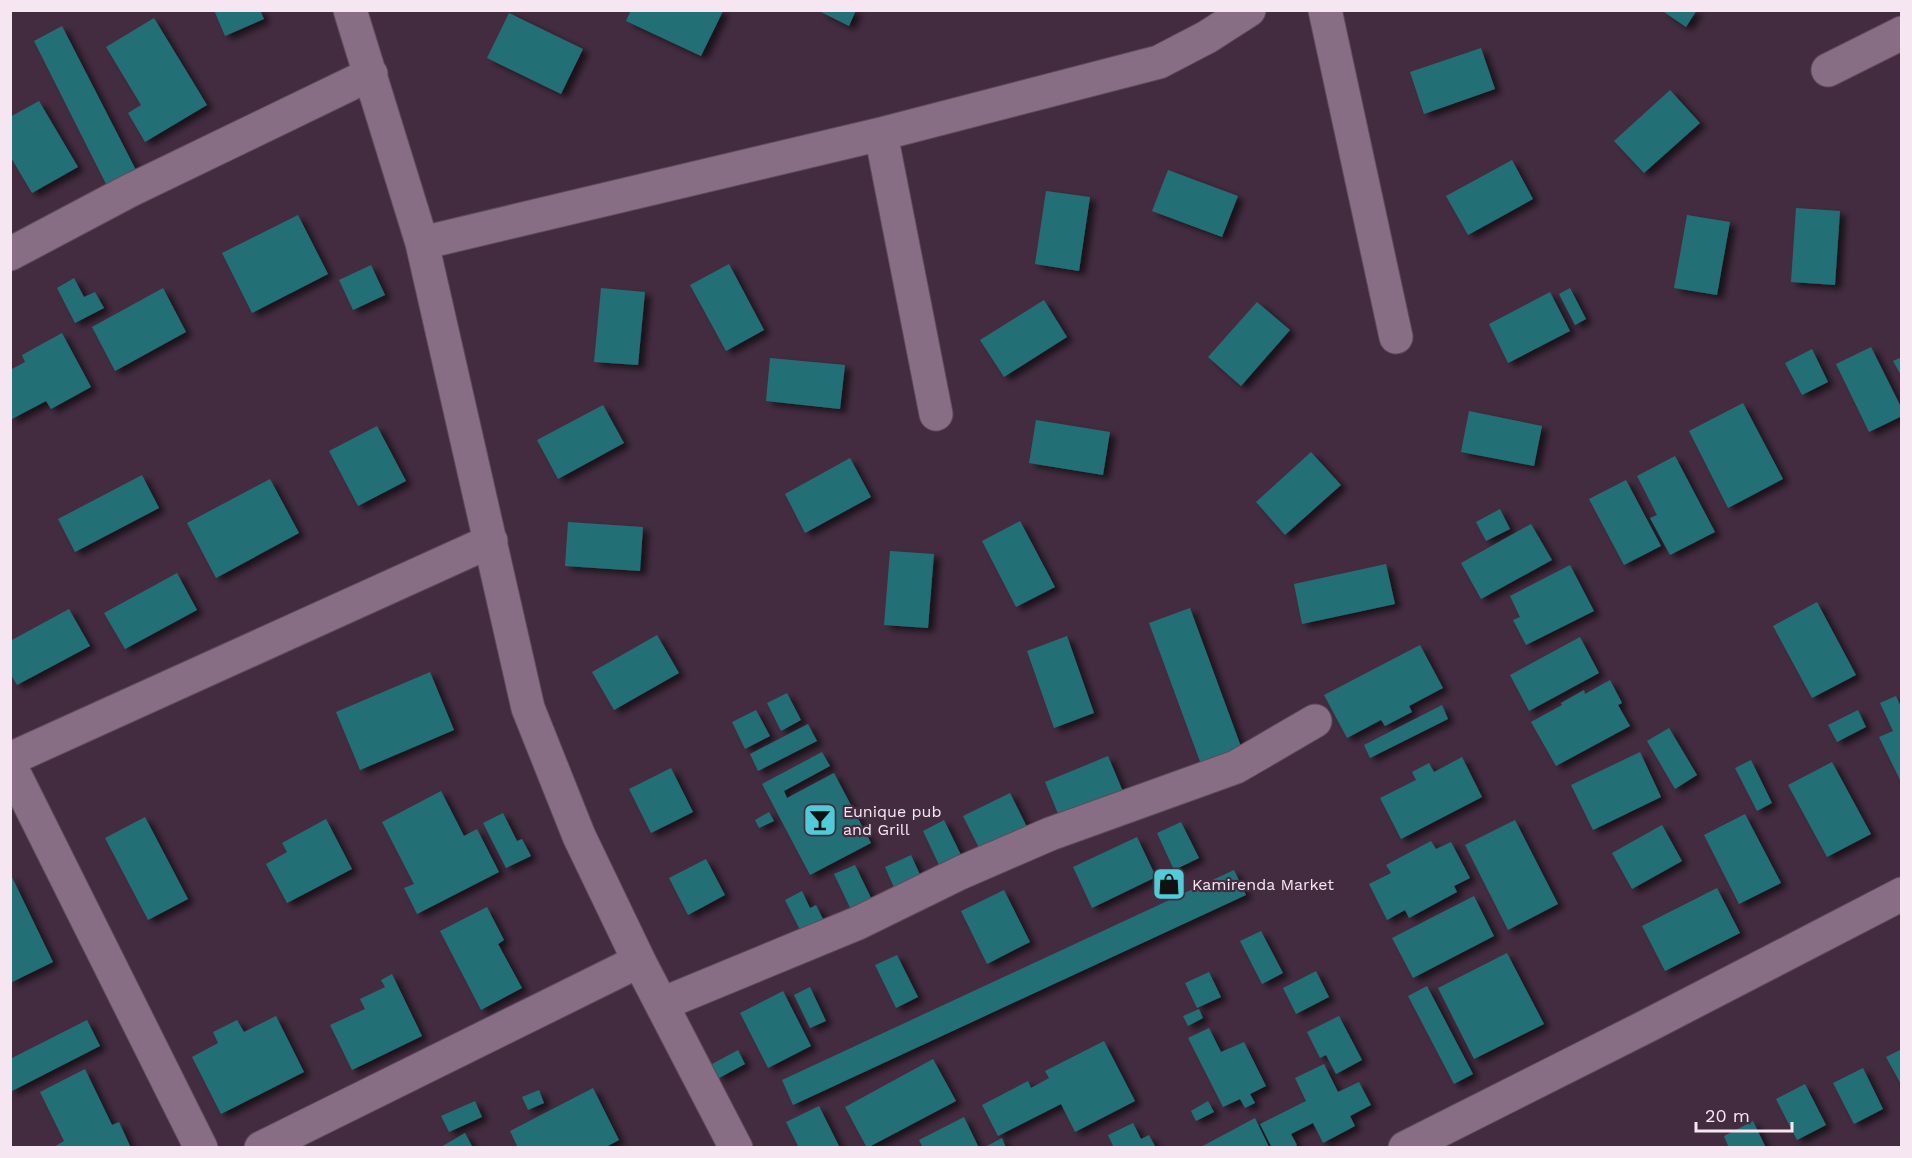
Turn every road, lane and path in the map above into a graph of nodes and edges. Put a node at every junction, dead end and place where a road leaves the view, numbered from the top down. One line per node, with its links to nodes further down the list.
1 (351, 10): 6 (street)
2 (1249, 10): 7 (street)
3 (1325, 10): 10 (street)
4 (1902, 33): 5 (street)
5 (1828, 70)
6 (370, 74): 8 (street); 9 (street)
7 (881, 134): 8 (street); 11 (street)
8 (422, 243): 12 (street)
9 (10, 254)
10 (1396, 337)
11 (936, 414)
12 (491, 541): 14 (street); 17 (street)
13 (1315, 721): 18 (street)
14 (10, 759)
15 (10, 765): 19 (street)
16 (1902, 894): 22 (street)
17 (639, 961): 18 (street); 20 (street)
18 (662, 1004): 21 (street)
19 (201, 1148)
20 (261, 1148)
21 (736, 1148)
22 (1405, 1148)

